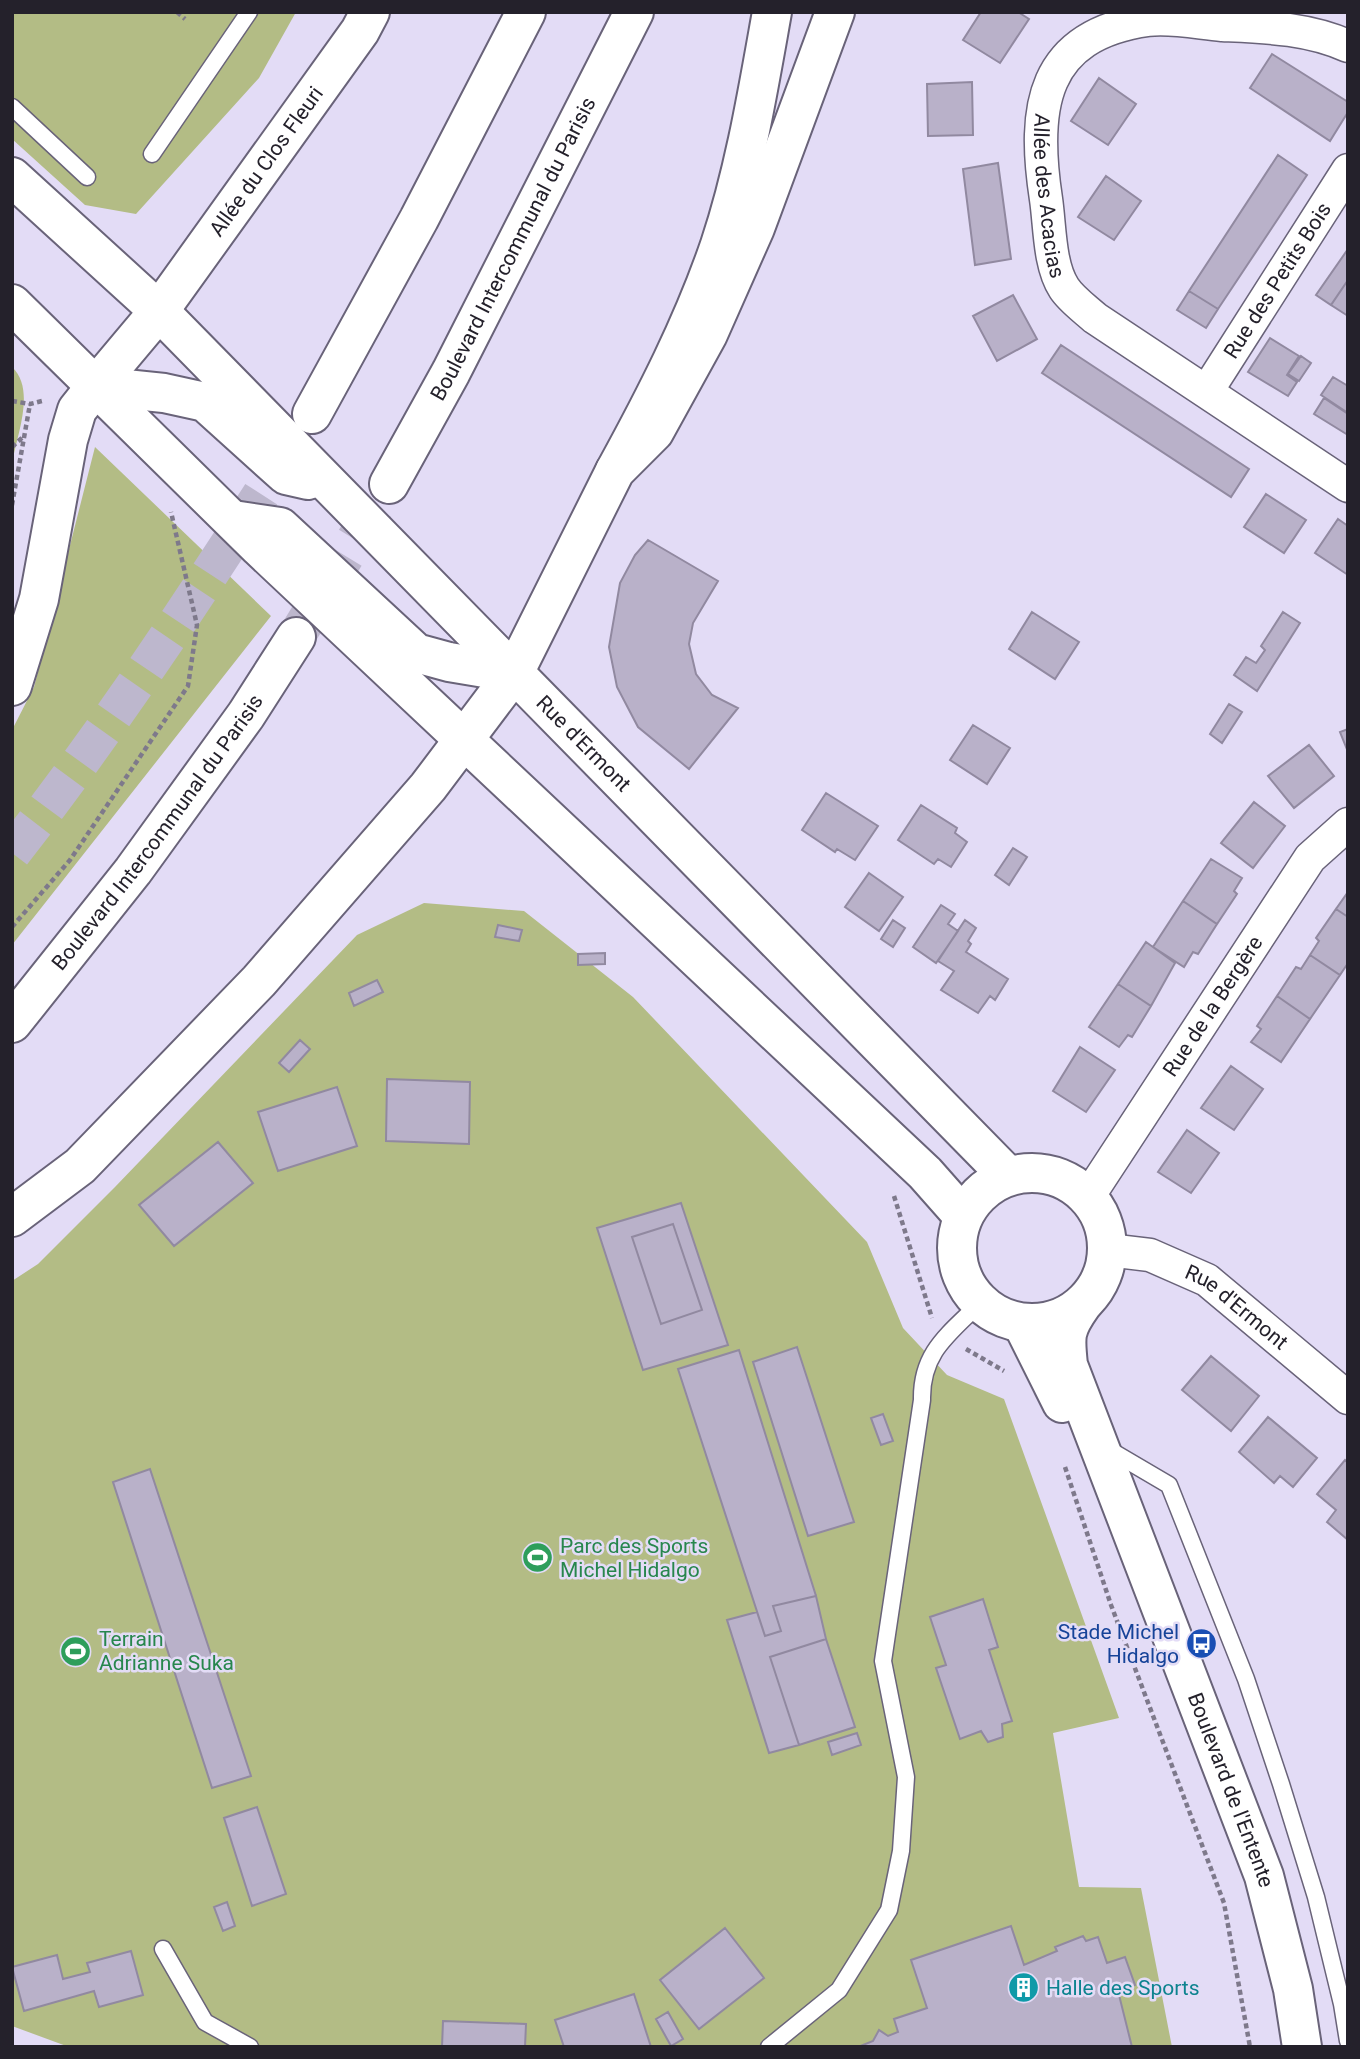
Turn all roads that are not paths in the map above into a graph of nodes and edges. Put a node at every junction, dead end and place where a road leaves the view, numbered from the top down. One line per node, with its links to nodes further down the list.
1 (248, 12): 9 (lane)
2 (526, 12): 17 (main road)
3 (635, 12): 20 (main road, Boulevard Intercommunal du Parisis)
4 (772, 12): 18 (main road)
5 (835, 12): 18 (main road)
6 (368, 18): 14 (main road, Allée du Clos Fleuri)
7 (1348, 46): 16 (street, Allée des Acacias)
8 (12, 107): 12 (lane)
9 (152, 154)
10 (1348, 170): 16 (street, Rue des Petits Bois)
11 (12, 177): 14 (main road, Rue d'Ermont)
12 (88, 177)
13 (12, 304): 15 (main road)
14 (159, 311): 15 (main road, Allée du Clos Fleuri); 19 (main road, Rue d'Ermont)
15 (96, 386): 19 (main road); 22 (main road); 25 (main road, Allée du Clos Fleuri)
16 (1207, 391): 21 (street, Allée des Acacias)
17 (312, 415)
18 (615, 471): 24 (main road)
19 (330, 484): 24 (main road, Rue d'Ermont)
20 (389, 484)
21 (1348, 486)
22 (233, 520): 24 (main road); 26 (main road)
23 (296, 637): 28 (main road, Boulevard Intercommunal du Parisis)
24 (514, 673): 26 (main road); 29 (main road, Rue d'Ermont)
25 (12, 686)
26 (464, 738): 31 (main road); 32 (main road)
27 (1348, 824): 30 (street, Rue de la Bergère)
28 (12, 1023)
29 (1008, 1176): 30 (main road); 31 (main road)
30 (1088, 1197): 33 (main road)
31 (963, 1216): 34 (main road)
32 (12, 1217)
33 (1108, 1250): 35 (main road); 37 (street, Rue d'Ermont)
34 (980, 1303): 36 (main road); 42 (lane)
35 (1081, 1306): 36 (main road); 38 (main road, Boulevard de l'Entente)
36 (1023, 1323): 43 (main road, Boulevard de l'Entente)
37 (1348, 1398)
38 (1098, 1443): 40 (lane); 44 (main road, Boulevard de l'Entente)
39 (163, 1949): 41 (lane)
40 (1348, 2041)
41 (250, 2047)
42 (769, 2047)
43 (1277, 2047)
44 (1302, 2047)

